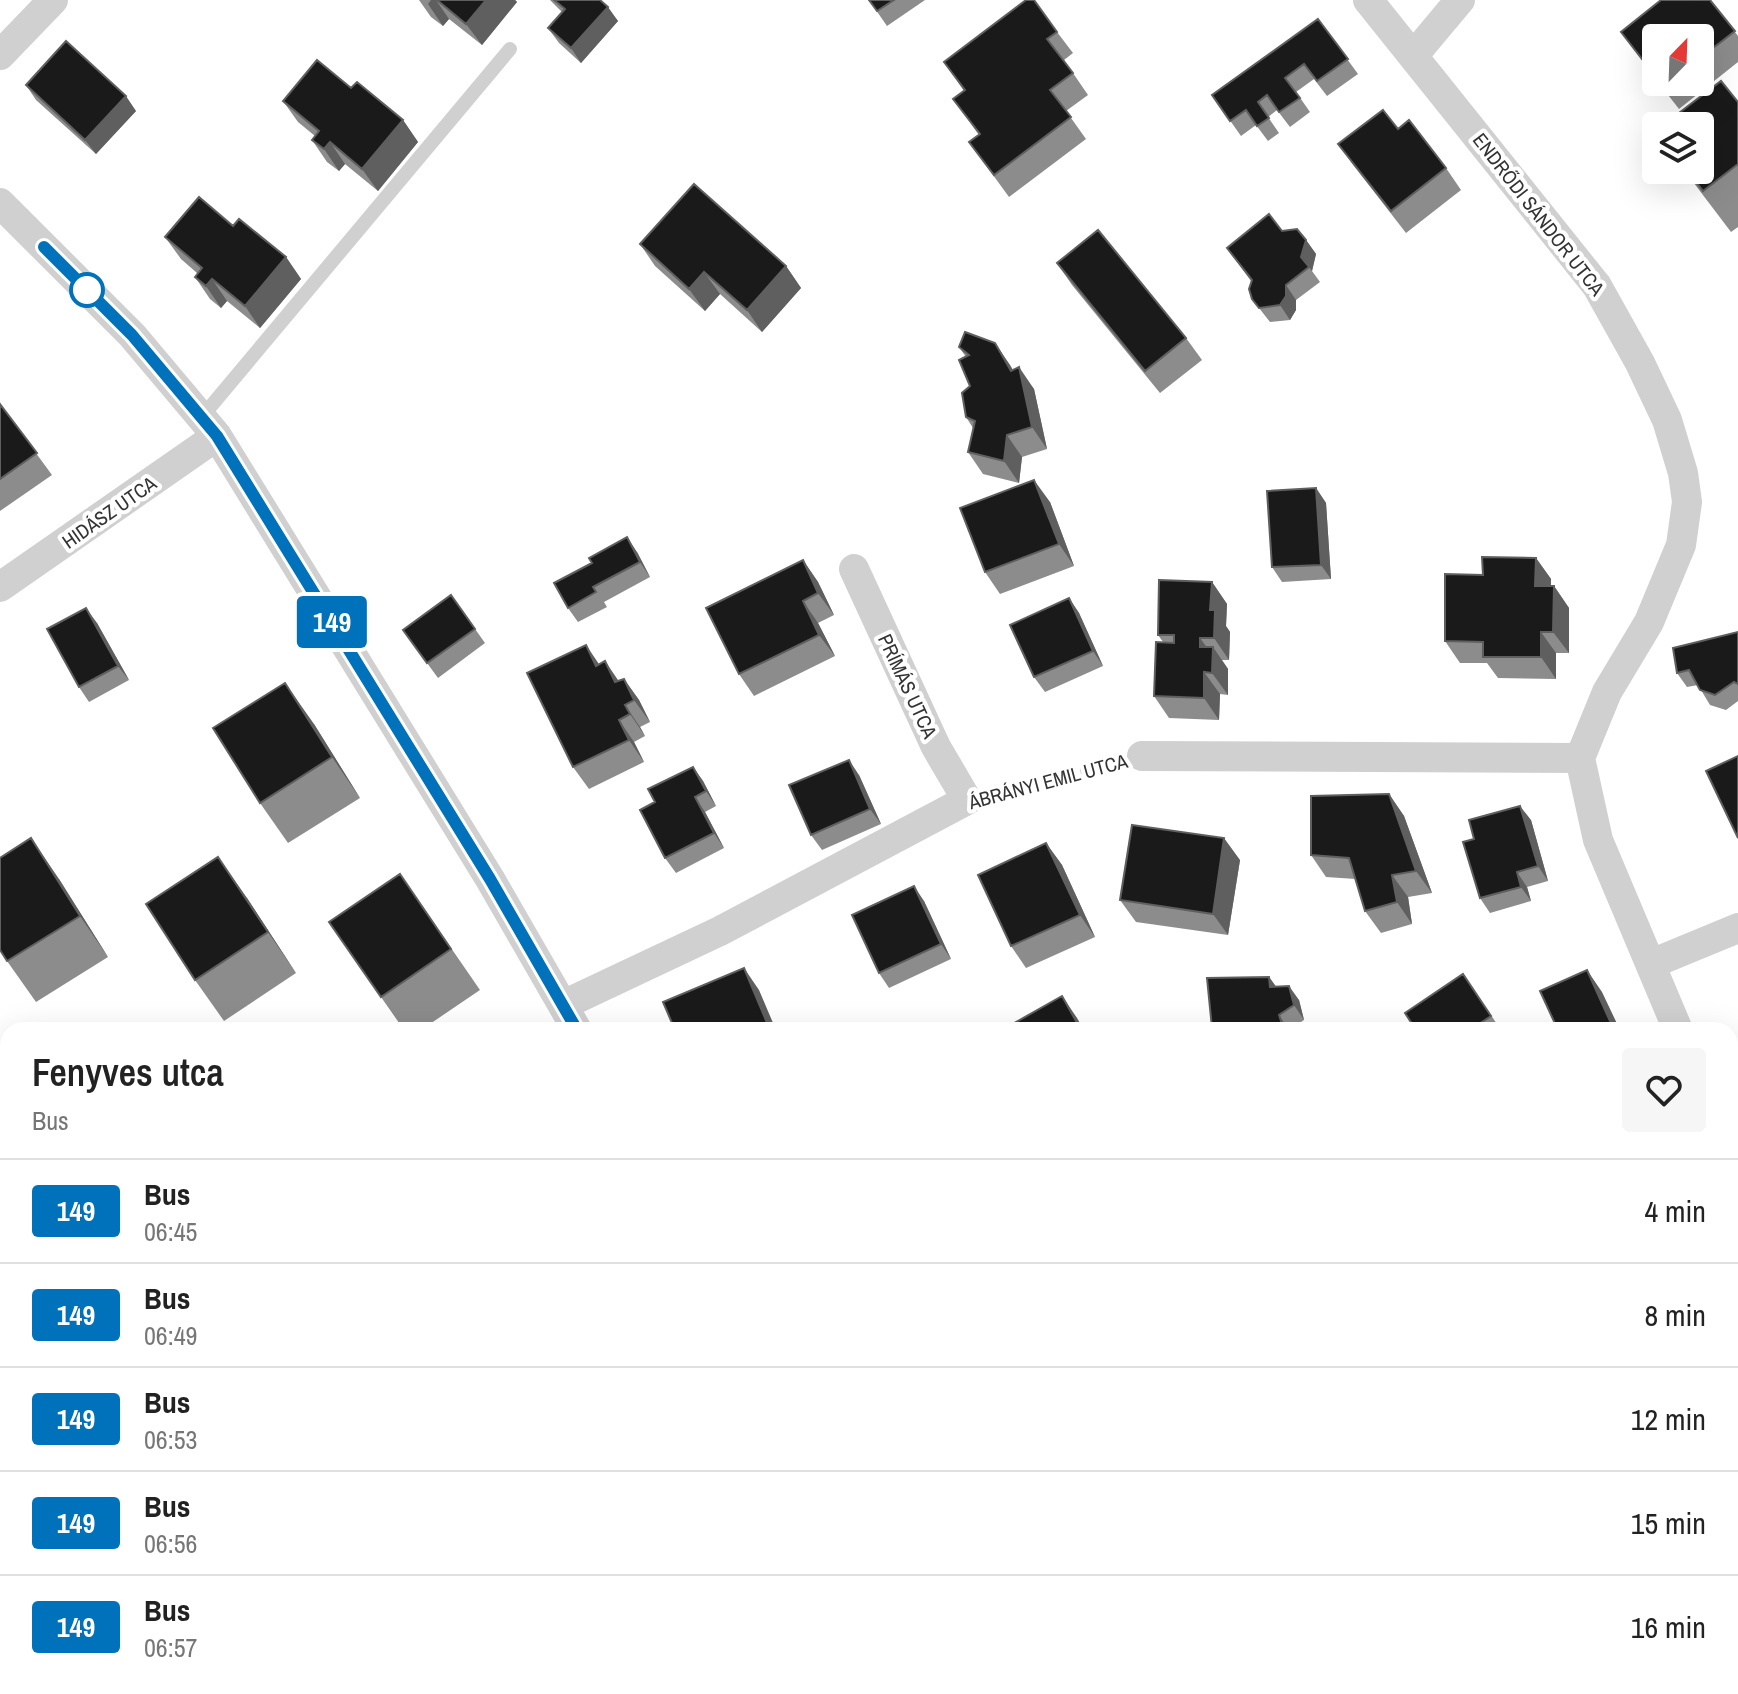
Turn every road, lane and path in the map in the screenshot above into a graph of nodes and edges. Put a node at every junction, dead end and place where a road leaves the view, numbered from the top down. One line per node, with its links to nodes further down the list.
1 (53, 0): 5 (street)
2 (1368, 0): 6 (street, ENDRŐDI SÁNDOR UTCA)
3 (1460, 0): 6 (street)
4 (510, 49): 8 (lane)
5 (0, 55)
6 (1414, 55): 12 (street, ENDRŐDI SÁNDOR UTCA)
7 (0, 203): 8 (street)
8 (209, 427): 10 (street, HIDÁSZ UTCA); 16 (street)
9 (854, 569): 13 (street, PRÍMÁS UTCA)
10 (0, 587)
11 (1142, 756): 12 (street, ÁBRÁNYI EMIL UTCA); 13 (path, ÁBRÁNYI EMIL UTCA)
12 (1580, 758): 15 (street)
13 (967, 800): 16 (street, ÁBRÁNYI EMIL UTCA)
14 (1738, 928): 15 (street)
15 (1651, 964): 17 (street)
16 (570, 1018)
17 (1675, 1022)

